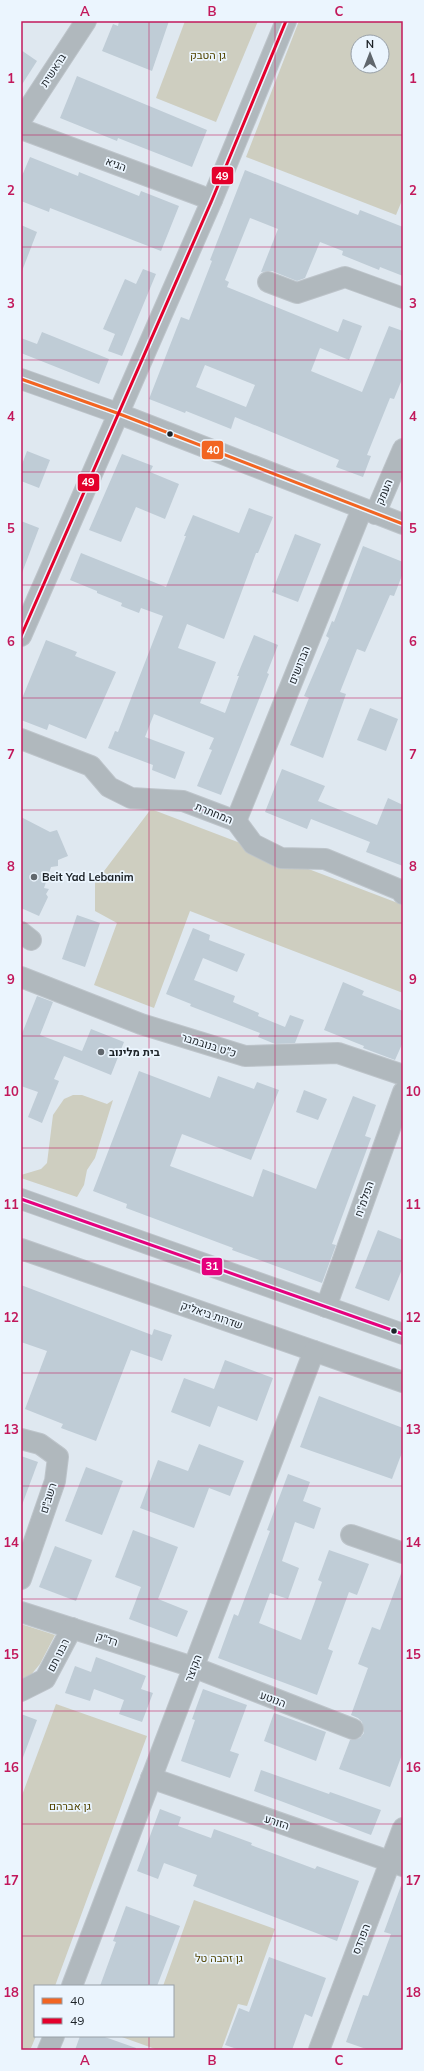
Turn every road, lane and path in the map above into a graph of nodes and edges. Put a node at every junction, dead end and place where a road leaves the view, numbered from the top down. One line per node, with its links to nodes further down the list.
1 (86, 21): 3 (street, בראשית)
2 (286, 21): 5 (street)
3 (21, 120)
4 (21, 129): 5 (street, הגיא)
5 (212, 200): 9 (street)
6 (268, 282): 7 (street)
7 (403, 298)
8 (21, 378): 9 (street)
9 (117, 413): 11 (street); 13 (street)
10 (403, 449): 11 (street, העמק)
11 (369, 511): 12 (street); 15 (street, הברושים)
12 (403, 524)
13 (21, 636)
14 (21, 739): 15 (street, המחתרת)
15 (236, 821): 16 (street, המחתרת)
16 (403, 894)
17 (21, 977): 18 (street, כ"ט בנובמבר)
18 (403, 1075)
19 (403, 1092): 22 (street, הפלמ"ח)
20 (21, 1199): 22 (street)
21 (21, 1249): 24 (street, שדרות ביאליק)
22 (326, 1307): 23 (street)
23 (403, 1334)
24 (314, 1351): 25 (street, שדרות ביאליק); 32 (street, הקוצר)
25 (403, 1382)
26 (21, 1439): 29 (street, רשב"ם)
27 (351, 1535): 28 (street)
28 (403, 1553)
29 (21, 1578)
30 (21, 1612): 31 (street, רד"ק)
31 (72, 1628): 32 (street, רד"ק); 33 (street, רבנו תם)
32 (193, 1667): 34 (street, הנוטע); 35 (street, הקוצר)
33 (21, 1691)
34 (353, 1729)
35 (151, 1778): 37 (street, הזורע); 38 (street, הקוצר)
36 (403, 1828): 37 (street, הפרדס)
37 (397, 1864): 41 (street, הפרדס)
38 (72, 1985)
39 (54, 2037): 40 (street)
40 (48, 2050)
41 (319, 2050)

